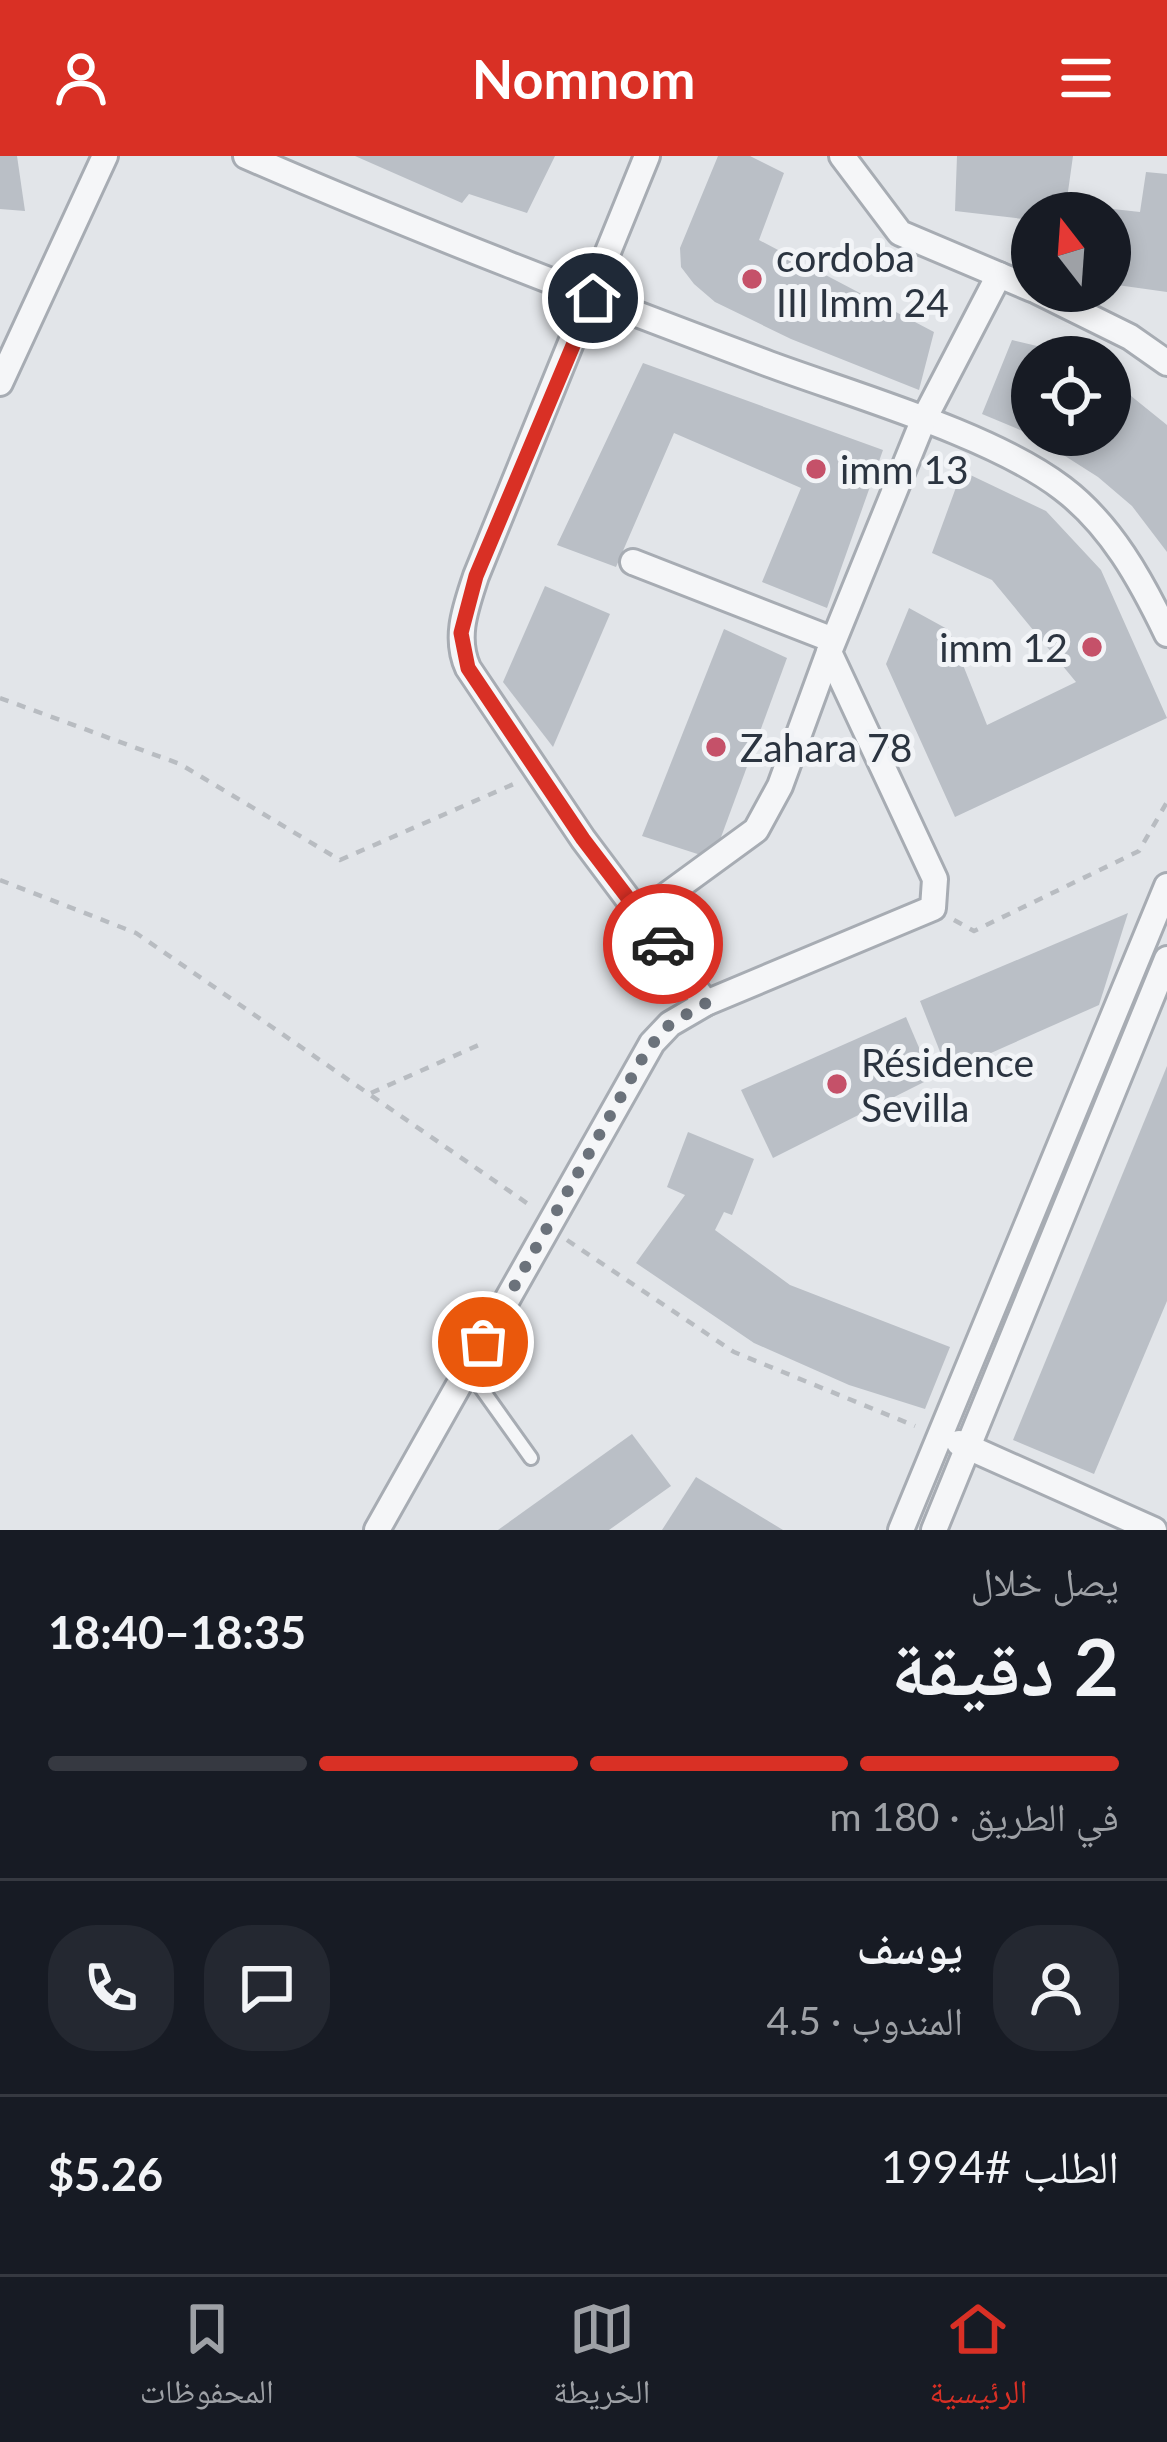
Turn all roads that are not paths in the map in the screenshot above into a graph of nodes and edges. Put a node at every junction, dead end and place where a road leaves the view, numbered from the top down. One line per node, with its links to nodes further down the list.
1 (105, 156): 10 (street)
2 (246, 156): 7 (street)
3 (647, 156): 7 (street)
4 (842, 156): 5 (street)
5 (999, 275): 6 (street); 11 (street)
6 (1011, 280)
7 (593, 298): 11 (street); 16 (street)
8 (1079, 312): 9 (street)
9 (1167, 363)
10 (0, 383)
11 (923, 421): 13 (street); 14 (street)
12 (633, 562): 14 (street)
13 (1167, 634)
14 (831, 646): 16 (street); 18 (street)
15 (1167, 886): 20 (street)
16 (641, 914): 18 (street)
17 (1167, 959): 21 (street)
18 (706, 1003): 19 (street)
19 (468, 1370): 22 (lane); 23 (street)
20 (940, 1435): 21 (street); 24 (street)
21 (970, 1448): 25 (street); 26 (street)
22 (531, 1458)
23 (377, 1530)
24 (901, 1530)
25 (934, 1530)
26 (1154, 1530)

